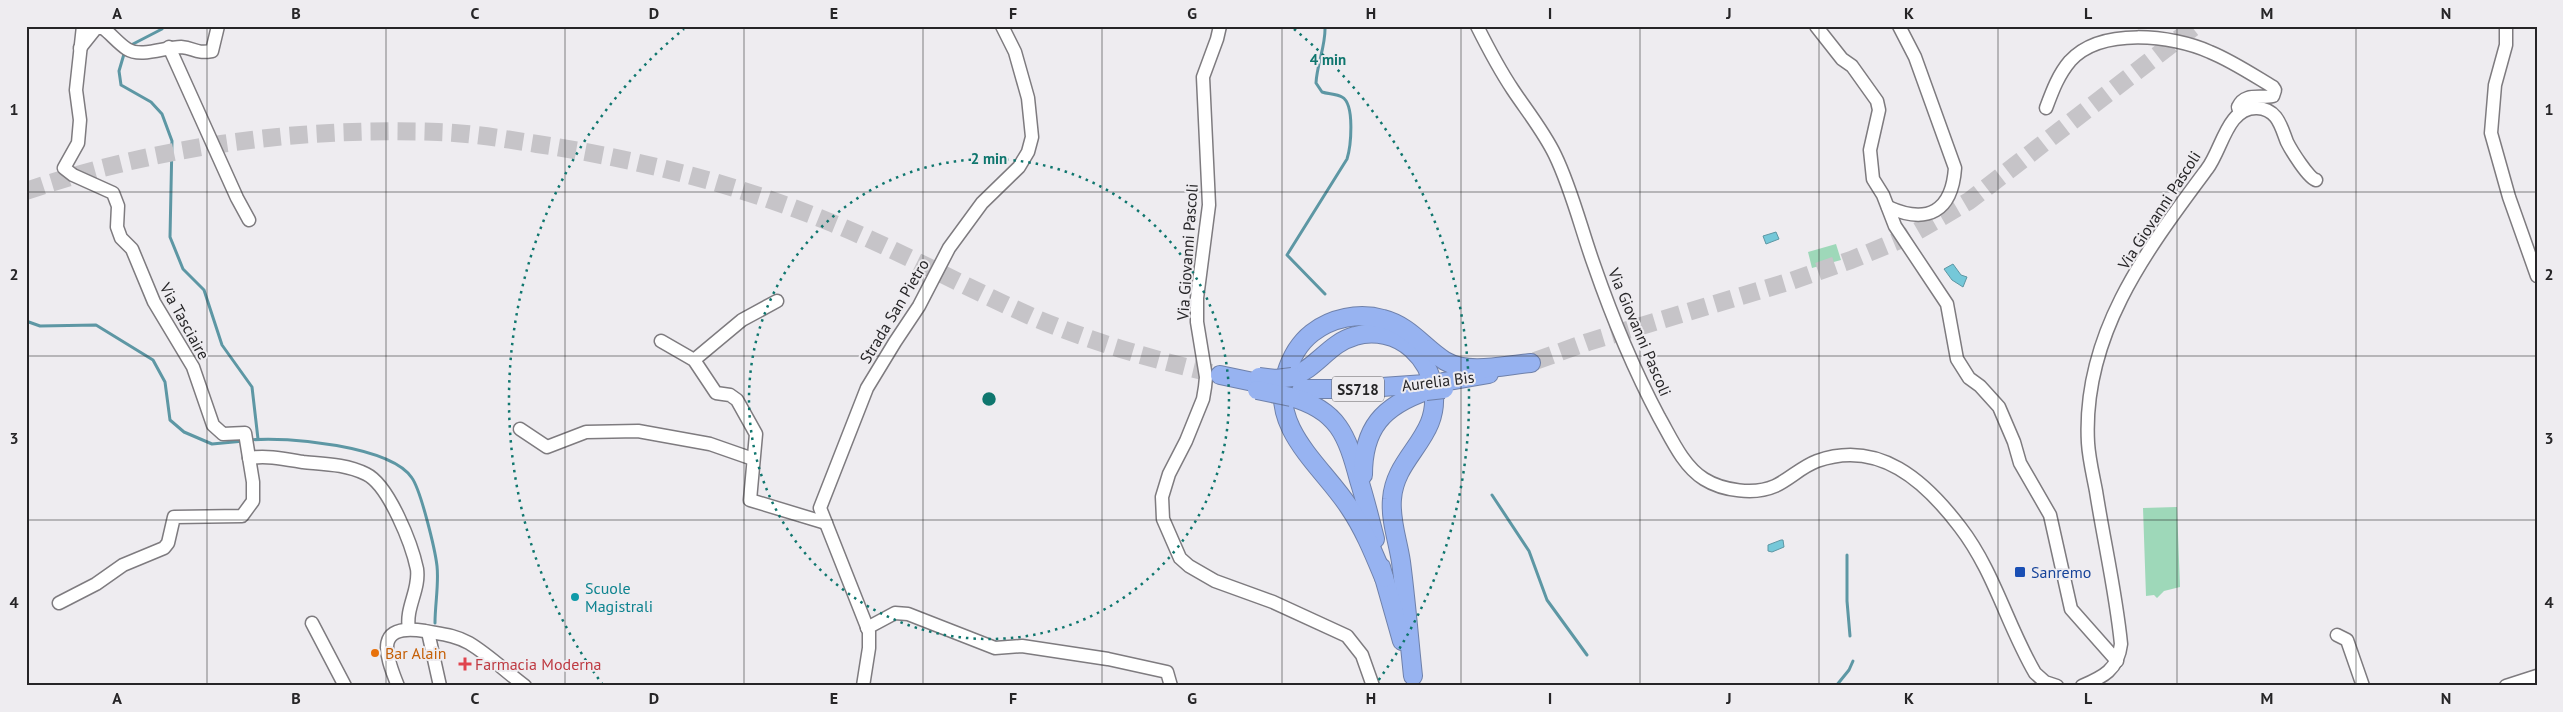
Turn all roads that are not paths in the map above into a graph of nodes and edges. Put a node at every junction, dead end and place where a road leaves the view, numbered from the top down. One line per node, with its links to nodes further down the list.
1 (83, 26): 10 (street)
2 (218, 26): 9 (street)
3 (1002, 26): 26 (street, Strada San Pietro)
4 (1220, 26): 44 (street, Via Giovanni Pascoli)
5 (1477, 26): 45 (street, Via Giovanni Pascoli)
6 (1816, 26): 14 (street)
7 (1898, 26): 14 (street)
8 (2506, 26): 16 (street)
9 (169, 47): 10 (street); 15 (street)
10 (80, 48): 24 (street, Via Tasciaire)
11 (2046, 108): 12 (street, Via Giovanni Pascoli)
12 (2240, 113): 13 (street); 35 (street, Via Giovanni Pascoli)
13 (2316, 180)
14 (1888, 207): 35 (street)
15 (249, 220)
16 (2537, 276)
17 (777, 301): 19 (street)
18 (660, 341): 19 (street)
19 (694, 360): 25 (street)
20 (1226, 376): 21 (highway, Aurelia Bis / SS718)
21 (1291, 387): 22 (highway, Aurelia Bis / SS718); 27 (highway); 37 (highway)
22 (1425, 388): 27 (highway); 28 (highway, Aurelia Bis / SS718)
23 (520, 429): 25 (street)
24 (249, 457): 29 (street, Via Tasciaire); 32 (street)
25 (753, 459): 26 (street)
26 (826, 523): 31 (street, Strada San Pietro)
27 (1371, 524): 28 (highway)
28 (1384, 578): 37 (highway)
29 (59, 603)
30 (312, 623): 38 (street)
31 (867, 628): 42 (street, Strada San Pietro); 43 (street)
32 (409, 629): 33 (street); 39 (street)
33 (428, 632): 40 (street); 41 (street)
34 (2337, 635): 47 (street)
35 (2118, 661): 46 (street)
36 (2537, 676): 48 (street)
37 (1414, 681)
38 (346, 686)
39 (398, 686)
40 (440, 686)
41 (525, 686)
42 (862, 686)
43 (1171, 686)
44 (1372, 686)
45 (2057, 686)
46 (2082, 686)
47 (2363, 686)
48 (2506, 686)

